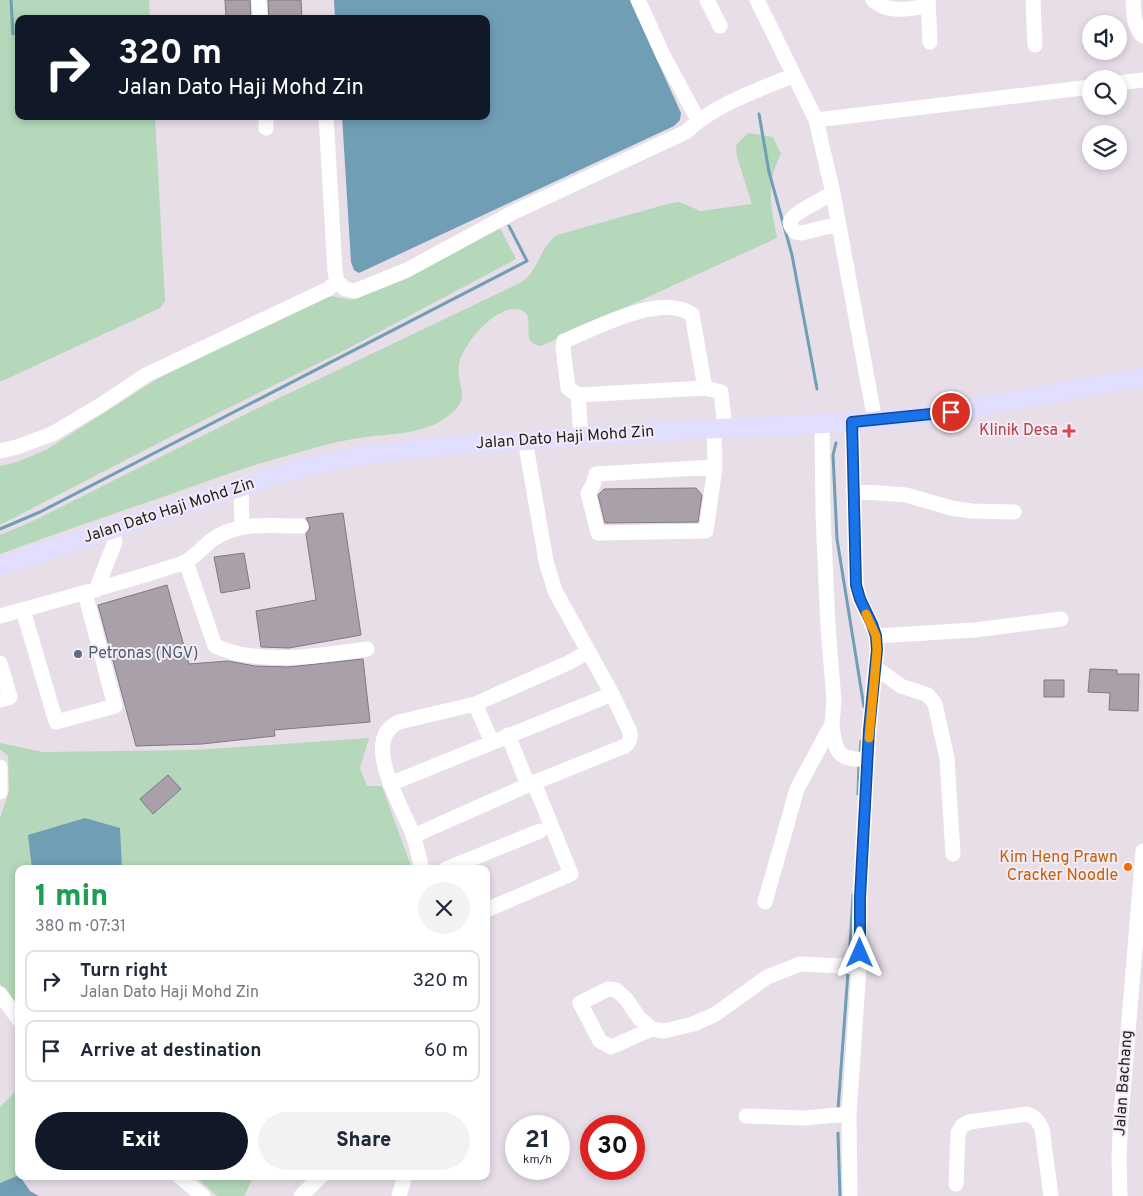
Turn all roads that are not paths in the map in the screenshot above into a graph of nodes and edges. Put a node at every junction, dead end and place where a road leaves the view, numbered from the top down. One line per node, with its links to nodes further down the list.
1 (259, 0): 9 (street)
2 (638, 0): 19 (street)
3 (707, 0): 10 (street)
4 (757, 0): 14 (street)
5 (873, 0): 8 (street)
6 (1033, 0): 13 (street)
7 (1133, 0): 11 (street)
8 (928, 3): 12 (street)
9 (260, 15)
10 (720, 26)
11 (1143, 36)
12 (930, 42)
13 (1036, 45)
14 (794, 75): 19 (street); 20 (street)
15 (1143, 80): 16 (street)
16 (1127, 82)
17 (1082, 88): 20 (street)
18 (326, 120): 23 (street)
19 (698, 120): 23 (street)
20 (816, 120): 21 (street)
21 (833, 193): 22 (street); 22 (street)
22 (838, 224): 27 (street)
23 (337, 281): 33 (street)
24 (1143, 377): 27 (main road, Jalan Dato Haji Mohd Zin)
25 (705, 388): 26 (street); 26 (street); 30 (street)
26 (578, 395): 31 (street)
27 (874, 421): 28 (main road, Jalan Dato Haji Mohd Zin)
28 (852, 422): 29 (main road, Jalan Dato Haji Mohd Zin); 36 (street)
29 (822, 424): 30 (main road, Jalan Dato Haji Mohd Zin); 55 (street)
30 (720, 428): 31 (main road, Jalan Dato Haji Mohd Zin); 34 (street)
31 (581, 436): 32 (main road, Jalan Dato Haji Mohd Zin)
32 (525, 440): 35 (main road, Jalan Dato Haji Mohd Zin); 49 (street)
33 (0, 451)
34 (715, 467): 34 (street)
35 (241, 486): 38 (street); 40 (main road, Jalan Dato Haji Mohd Zin)
36 (853, 491): 37 (street); 47 (street)
37 (1014, 512)
38 (242, 526): 39 (street); 41 (street)
39 (301, 526)
40 (112, 530): 42 (main road, Jalan Dato Haji Mohd Zin); 43 (street)
41 (186, 562): 43 (street); 48 (street)
42 (0, 566)
43 (91, 591): 44 (street); 44 (street)
44 (23, 610): 45 (street)
45 (0, 616)
46 (1061, 620): 47 (street)
47 (876, 636): 51 (street)
48 (366, 649)
49 (588, 652): 52 (street); 54 (street)
50 (0, 663): 53 (street)
51 (876, 668): 58 (street); 66 (street)
52 (612, 694): 56 (street); 61 (street)
53 (0, 700)
54 (475, 704): 57 (street); 60 (street)
55 (832, 724): 58 (street); 69 (street)
56 (508, 735): 57 (street); 61 (street)
57 (492, 742): 60 (street)
58 (861, 759): 71 (street)
59 (0, 768): 62 (street)
60 (390, 784): 64 (street)
61 (531, 784): 64 (street); 70 (street)
62 (0, 792)
63 (540, 831): 68 (street)
64 (413, 836): 67 (street)
65 (1143, 851): 86 (street, Jalan Bachang)
66 (953, 854)
67 (421, 865)
68 (456, 865)
69 (765, 902)
70 (490, 908)
71 (859, 967): 74 (street); 75 (street)
72 (0, 994): 73 (street)
73 (15, 1015)
74 (652, 1030): 74 (street)
75 (849, 1114): 76 (street); 84 (street)
76 (746, 1116)
77 (184, 1180): 81 (street)
78 (317, 1180): 82 (street)
79 (404, 1180): 83 (street)
80 (956, 1184): 85 (street)
81 (203, 1196)
82 (301, 1196)
83 (399, 1196)
84 (850, 1196)
85 (1051, 1196)
86 (1120, 1196)

